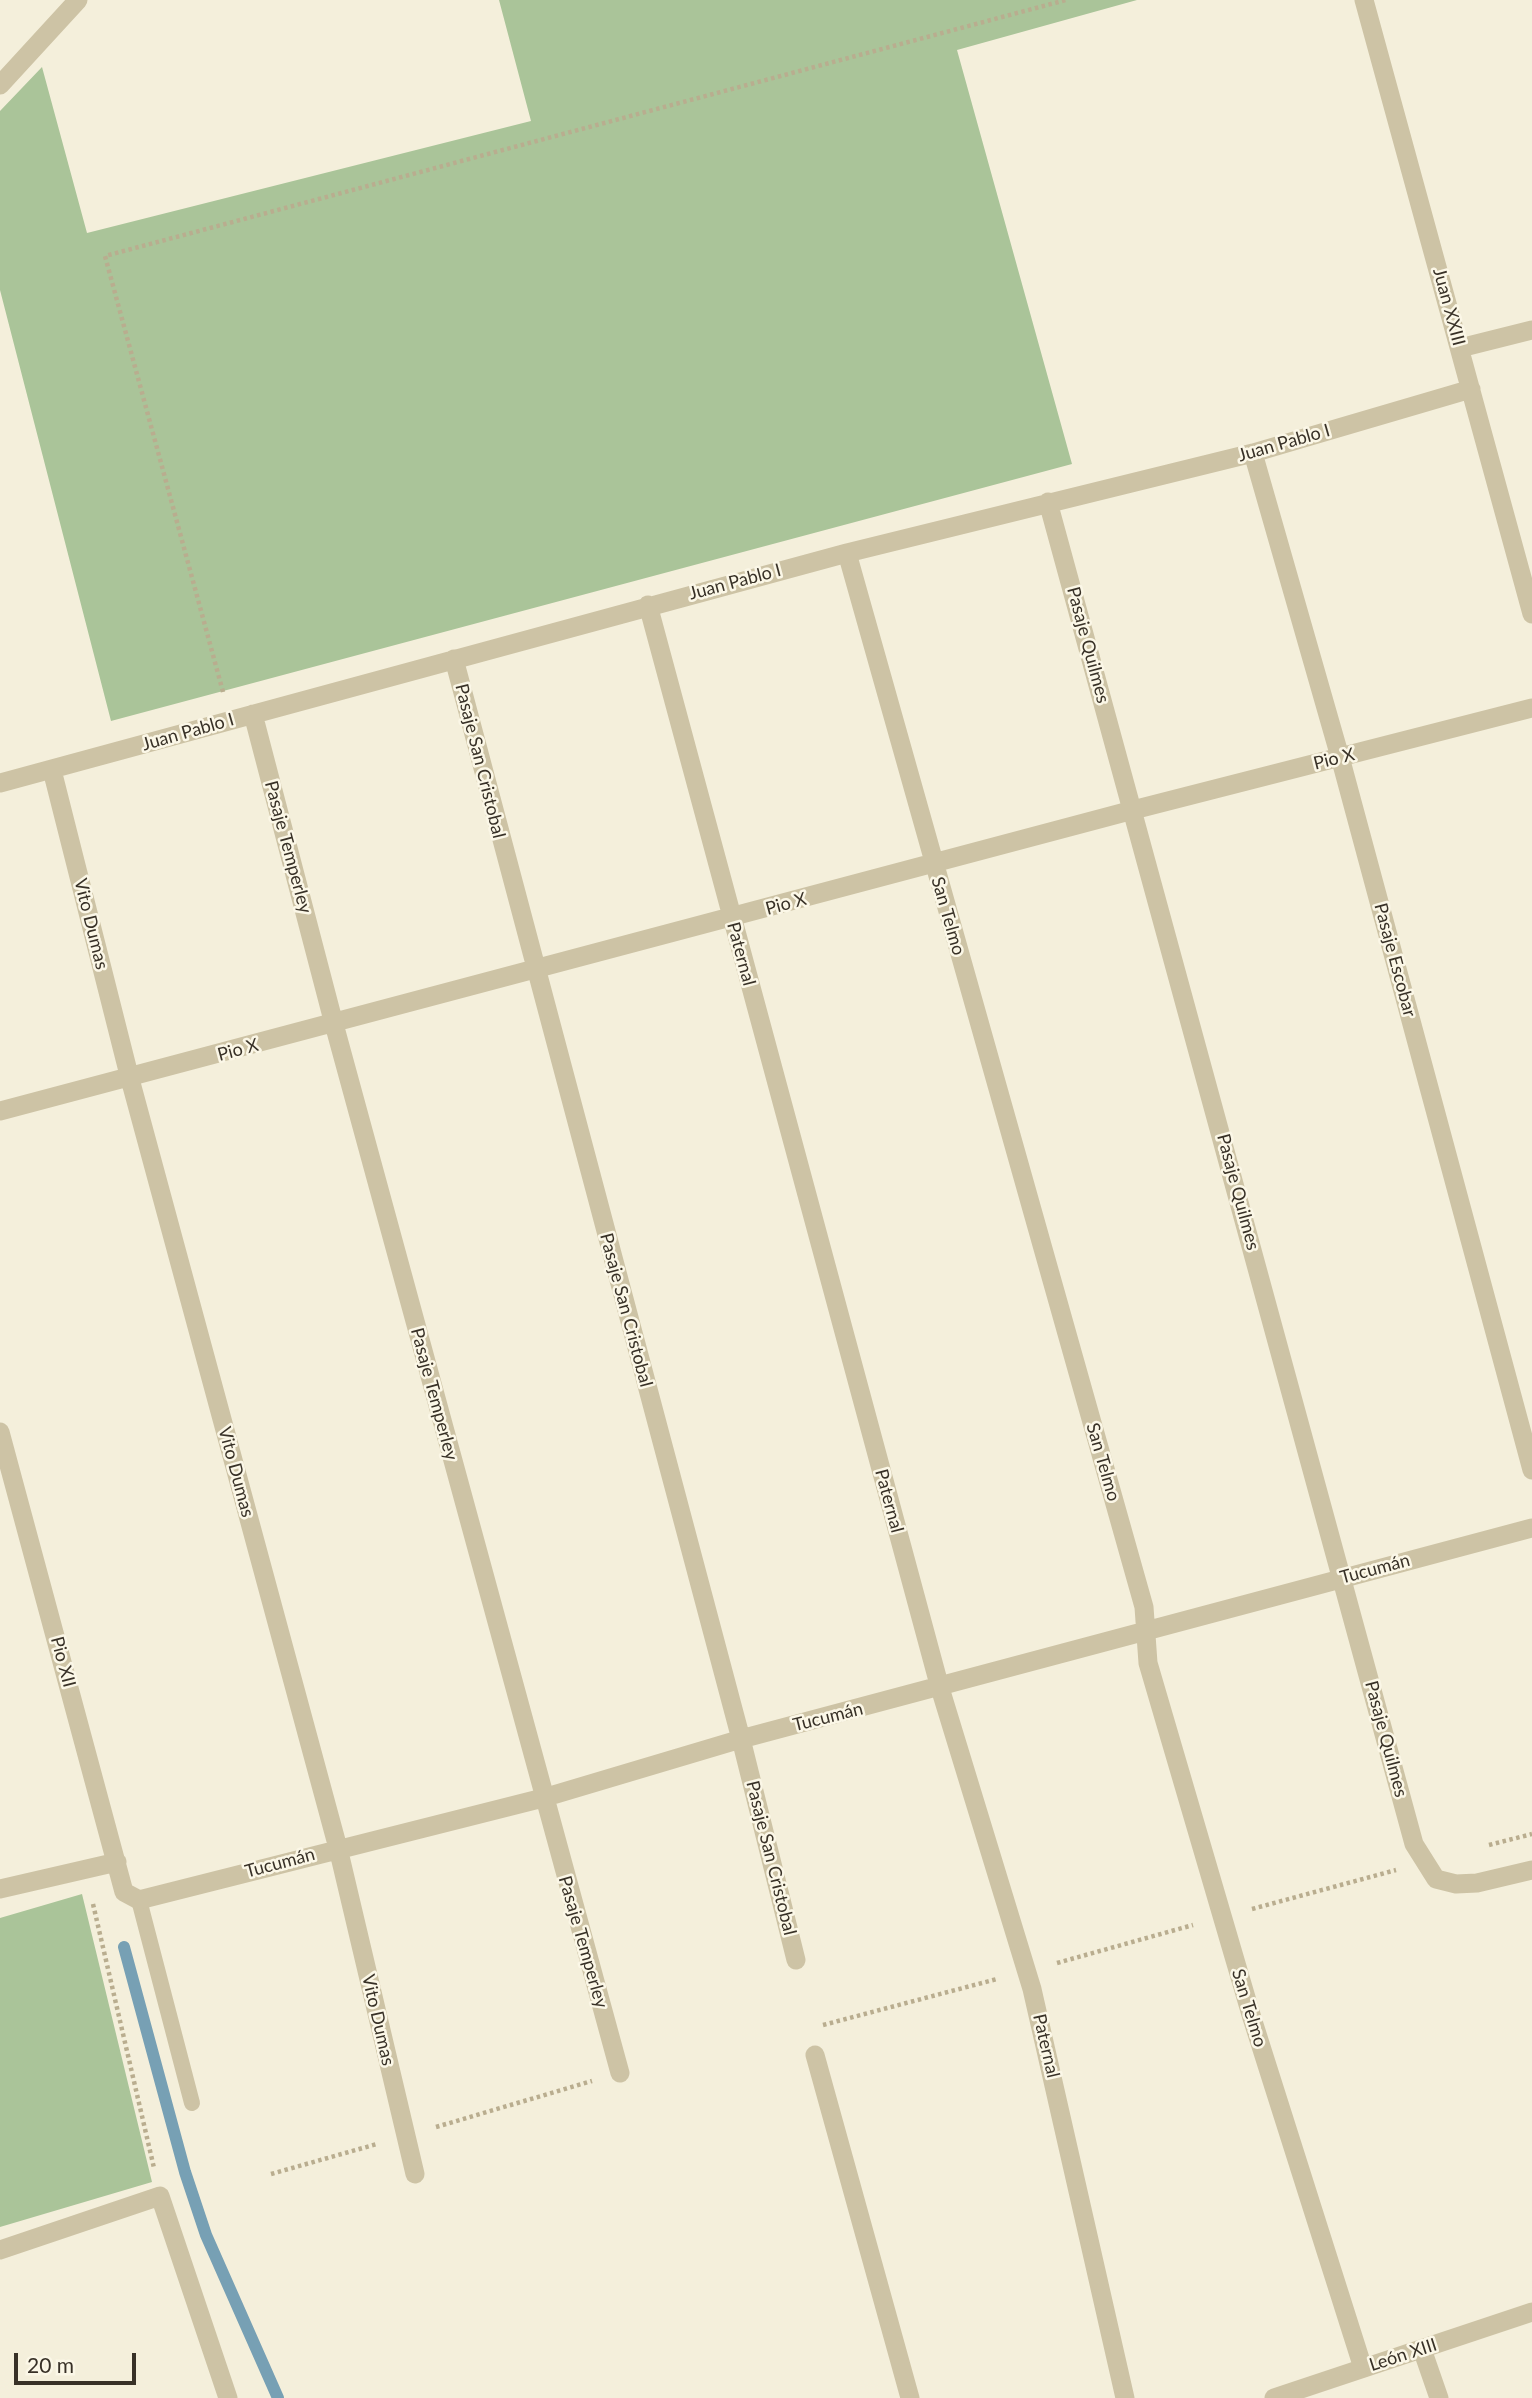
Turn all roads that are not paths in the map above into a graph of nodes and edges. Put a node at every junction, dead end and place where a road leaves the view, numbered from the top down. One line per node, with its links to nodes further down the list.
1 (78, 0): 3 (street)
2 (1364, 0): 5 (street, Juan XXIII)
3 (0, 85)
4 (1532, 330): 5 (street)
5 (1460, 348): 6 (street, Juan XXIII)
6 (1471, 389): 7 (street, Juan Pablo I); 11 (street, Juan XXIII)
7 (1253, 453): 8 (street, Juan Pablo I); 15 (street, Pasaje Escobar)
8 (1048, 502): 9 (street, Juan Pablo I); 18 (street, Pasaje Quilmes)
9 (847, 553): 10 (street, Juan Pablo I); 19 (street, San Telmo)
10 (648, 605): 12 (street, Juan Pablo I); 20 (street, Paternal)
11 (1532, 614)
12 (454, 659): 14 (street, Juan Pablo I); 21 (street, Pasaje San Cristobal)
13 (1532, 708): 15 (street, Pio X)
14 (253, 714): 16 (street, Juan Pablo I); 22 (street, Pasaje Temperley)
15 (1340, 757): 18 (street, Pio X); 26 (street, Pasaje Escobar)
16 (52, 770): 17 (street, Juan Pablo I); 23 (street, Vito Dumas)
17 (0, 783)
18 (1133, 810): 19 (street, Pio X); 28 (street, Pasaje Quilmes)
19 (933, 865): 20 (street, Pio X); 29 (street, San Telmo)
20 (731, 919): 21 (street, Pio X); 30 (street, Paternal)
21 (534, 971): 22 (street, Pio X); 31 (street, Pasaje San Cristobal)
22 (334, 1024): 23 (street, Pio X); 32 (street, Pasaje Temperley)
23 (130, 1079): 24 (street, Pio X); 33 (street, Vito Dumas)
24 (0, 1111)
25 (0, 1432): 34 (street, Pio XII)
26 (1532, 1470)
27 (1532, 1528): 28 (street, Tucumán)
28 (1344, 1577): 29 (street, Tucumán); 35 (street, Pasaje Quilmes)
29 (1147, 1633): 30 (street, Tucumán); 46 (street, San Telmo)
30 (940, 1688): 31 (street, Tucumán); 49 (street, Paternal)
31 (741, 1739): 32 (street, Tucumán); 38 (street, Pasaje San Cristobal)
32 (543, 1798): 33 (street, Tucumán); 40 (street, Pasaje Temperley)
33 (338, 1848): 37 (street, Tucumán); 42 (street, Vito Dumas)
34 (117, 1862): 36 (street); 37 (street, Pio XII)
35 (1532, 1870)
36 (0, 1889)
37 (132, 1896): 41 (lane)
38 (796, 1960)
39 (815, 2055): 48 (street)
40 (620, 2073)
41 (192, 2104)
42 (415, 2174)
43 (0, 2250): 47 (street)
44 (1532, 2312): 45 (street, León XIII)
45 (1422, 2349): 46 (street, León XIII); 51 (street)
46 (1363, 2368): 50 (street, León XIII)
47 (228, 2398)
48 (909, 2398)
49 (1125, 2398)
50 (1274, 2398)
51 (1439, 2398)

